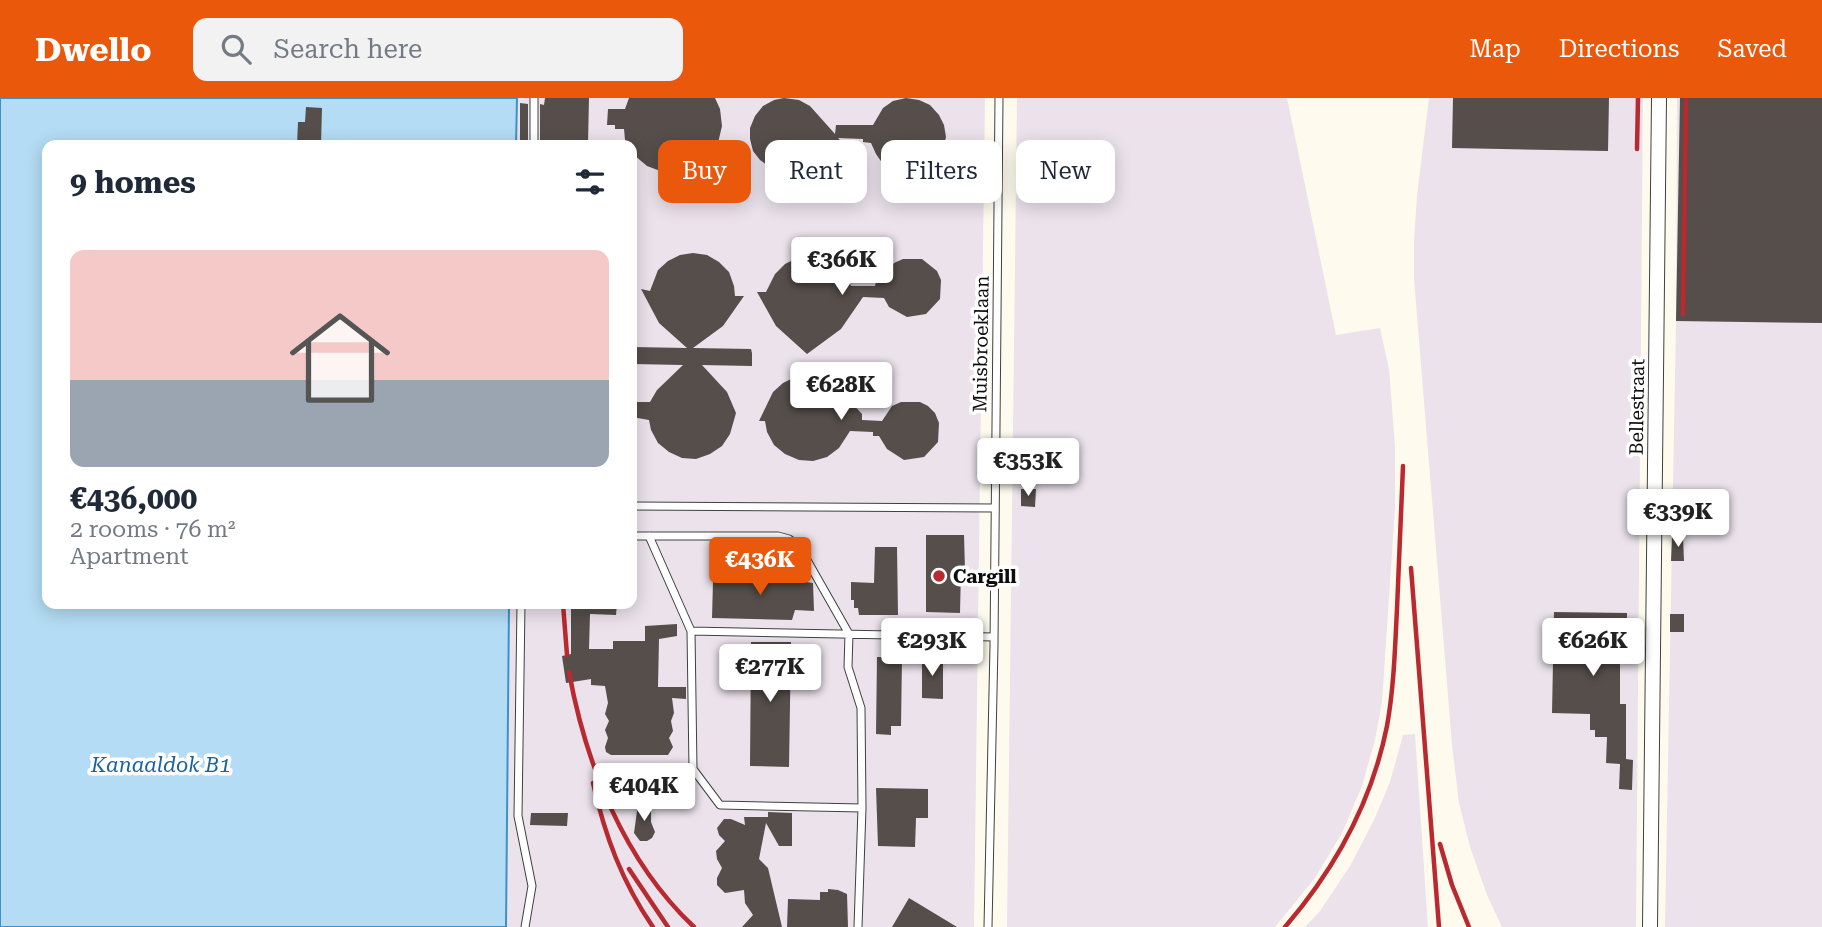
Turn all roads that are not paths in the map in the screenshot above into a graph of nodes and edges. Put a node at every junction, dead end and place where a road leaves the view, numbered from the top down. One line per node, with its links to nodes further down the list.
1 (534, 98): 4 (lane)
2 (999, 98): 6 (lane, Muisbroeklaan)
3 (1659, 98): 17 (street, Bellestraat)
4 (534, 140)
5 (637, 506): 6 (lane)
6 (995, 508): 12 (lane, Muisbroeklaan)
7 (637, 536): 8 (lane)
8 (649, 536): 10 (lane); 11 (lane)
9 (521, 609): 14 (lane)
10 (691, 631): 11 (lane); 13 (lane)
11 (849, 634): 12 (lane); 13 (lane)
12 (993, 637): 16 (lane, Muisbroeklaan)
13 (862, 808): 15 (lane)
14 (525, 927)
15 (858, 927)
16 (988, 927)
17 (1650, 927)

